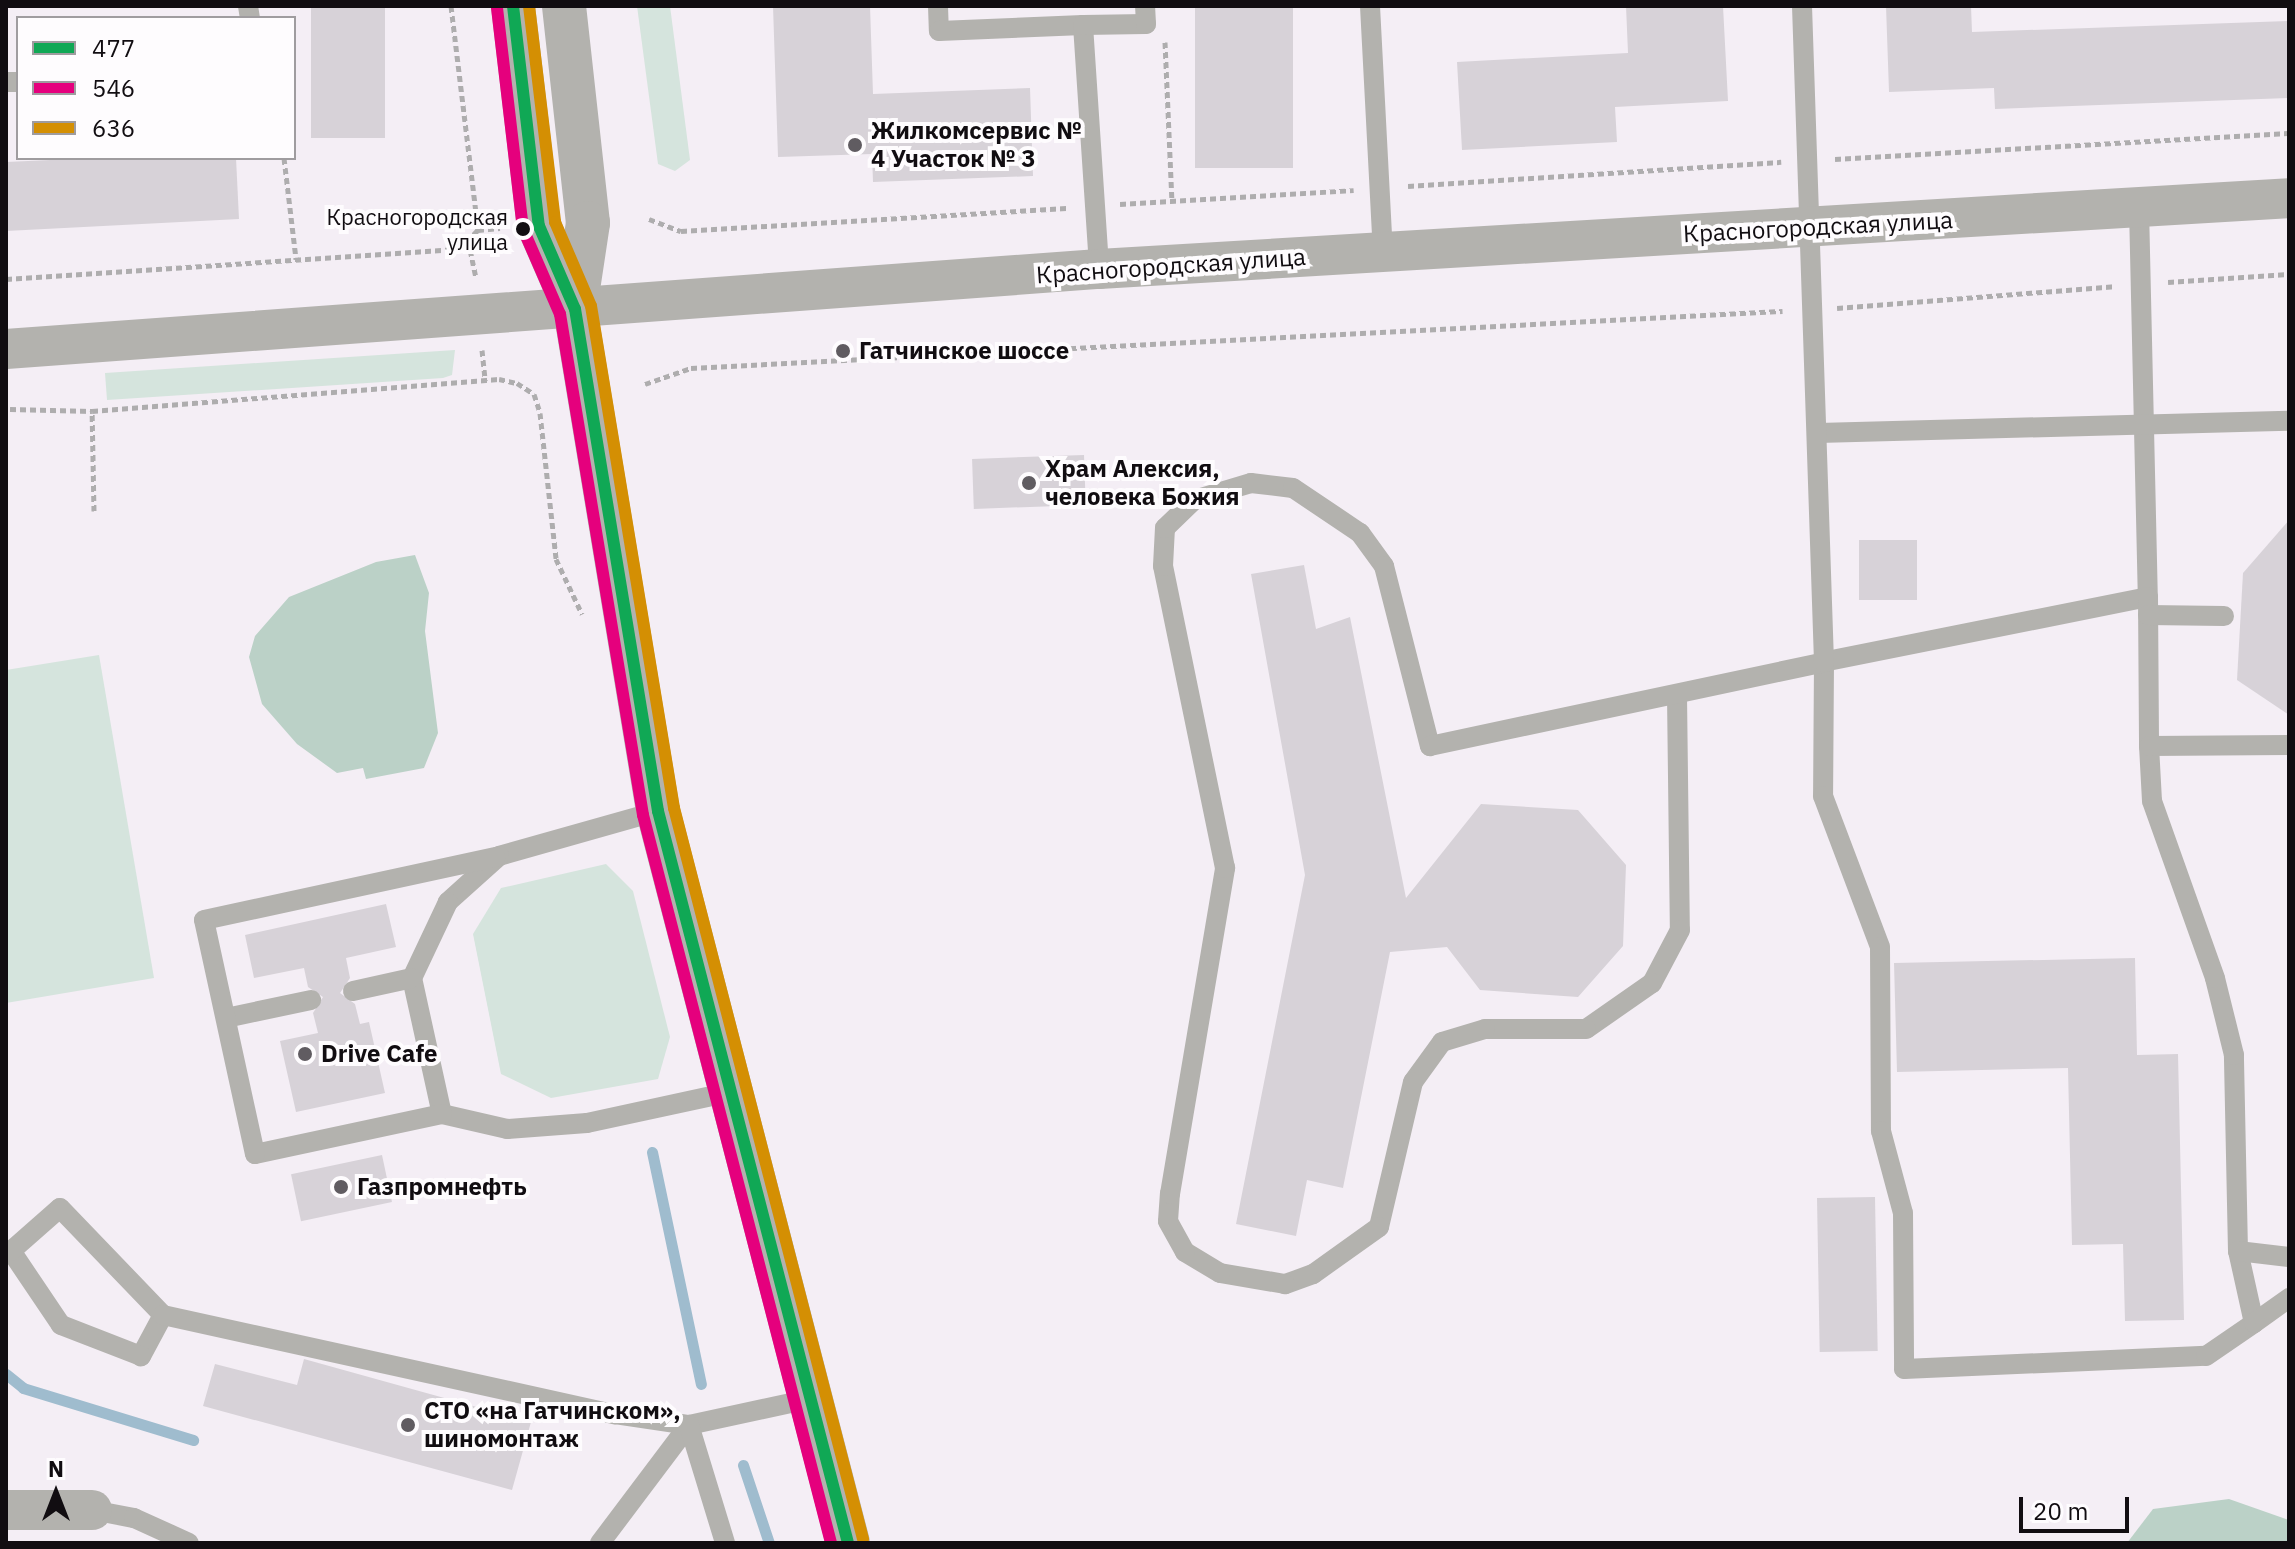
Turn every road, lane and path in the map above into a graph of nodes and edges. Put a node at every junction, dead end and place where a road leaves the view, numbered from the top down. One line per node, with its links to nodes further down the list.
1 (451, 6): 21 (path)
2 (513, 6): 30 (main road)
3 (564, 6): 30 (main road)
4 (938, 6): 8 (lane)
5 (1145, 6): 8 (lane)
6 (1370, 6): 13 (lane)
7 (1802, 6): 12 (lane)
8 (1083, 25): 16 (lane)
9 (1165, 36): 15 (path)
10 (2289, 133): 12 (path)
11 (284, 160): 24 (path)
12 (1808, 161): 13 (path); 20 (lane)
13 (1380, 188): 15 (path); 23 (lane)
14 (2289, 198): 17 (street, Красногородская улица)
15 (1172, 201): 16 (path)
16 (1095, 206): 18 (path); 25 (lane)
17 (2139, 208): 20 (street, Красногородская улица); 29 (lane)
18 (649, 219)
19 (505, 228): 21 (path)
20 (1809, 228): 23 (street, Красногородская улица); 31 (lane)
21 (478, 230): 22 (path)
22 (468, 240): 24 (path); 28 (path)
23 (1383, 252): 25 (street, Красногородская улица)
24 (296, 259): 27 (path)
25 (1099, 269): 30 (street, Красногородская улица)
26 (2289, 274): 29 (path)
27 (6, 279)
28 (477, 282)
29 (2142, 283): 31 (path); 39 (lane)
30 (575, 309): 33 (street, Красногородская улица); 49 (main road)
31 (1812, 310): 35 (path); 40 (lane)
32 (482, 345): 34 (path)
33 (6, 349)
34 (485, 381): 37 (path); 42 (path)
35 (645, 384)
36 (10, 409): 37 (path)
37 (92, 411): 41 (path)
38 (2289, 421): 39 (lane)
39 (2145, 422): 40 (lane); 43 (lane)
40 (1818, 433): 45 (lane)
41 (94, 511)
42 (556, 559)
43 (2148, 606): 44 (lane); 45 (lane); 48 (lane)
44 (2224, 616)
45 (1824, 662): 46 (lane); 61 (lane)
46 (1677, 695): 46 (lane)
47 (2289, 745): 48 (lane)
48 (2149, 746): 57 (lane)
49 (658, 811): 50 (lane); 55 (main road)
50 (499, 856): 51 (lane); 54 (lane)
51 (412, 978): 52 (lane); 56 (lane)
52 (353, 991)
53 (311, 1000): 54 (lane)
54 (226, 1018): 56 (lane)
55 (730, 1092): 56 (lane); 62 (main road)
56 (442, 1114)
57 (2238, 1251): 58 (lane); 61 (lane)
58 (2289, 1257)
59 (2289, 1298): 61 (lane)
60 (163, 1315): 60 (lane); 63 (lane)
61 (2254, 1323)
62 (809, 1399): 63 (lane); 69 (main road)
63 (689, 1425): 67 (lane); 68 (lane)
64 (6, 1510): 65 (street)
65 (92, 1510): 66 (lane)
66 (189, 1543)
67 (600, 1543)
68 (725, 1543)
69 (848, 1543)

